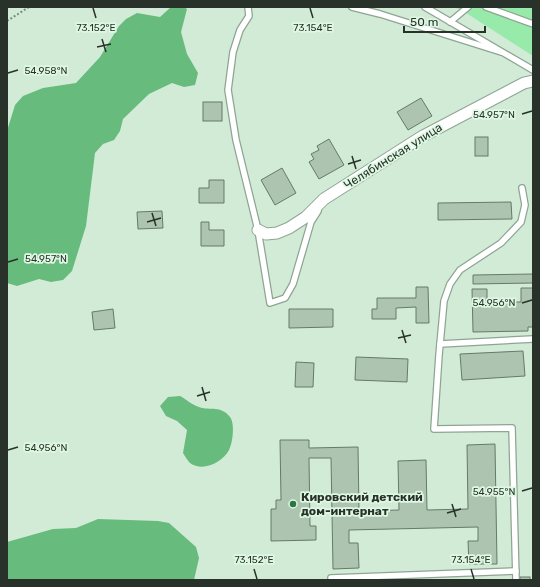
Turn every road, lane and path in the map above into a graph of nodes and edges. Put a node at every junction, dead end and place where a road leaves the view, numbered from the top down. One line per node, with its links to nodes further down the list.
1 (29, 7): 7 (path)
2 (248, 7): 15 (lane)
3 (352, 7): 10 (lane)
4 (425, 7): 8 (lane)
5 (468, 7): 8 (lane)
6 (486, 7): 9 (lane)
7 (7, 21)
8 (450, 22): 10 (lane)
9 (533, 24)
10 (501, 52): 11 (lane)
11 (533, 70)
12 (533, 81): 14 (street, Челябинская улица)
13 (522, 188): 17 (lane)
14 (324, 199): 15 (street, Челябинская улица); 15 (lane)
15 (258, 230)
16 (533, 339): 17 (lane)
17 (440, 344): 18 (lane)
18 (516, 571): 19 (lane); 20 (lane)
19 (331, 578)
20 (516, 580)

